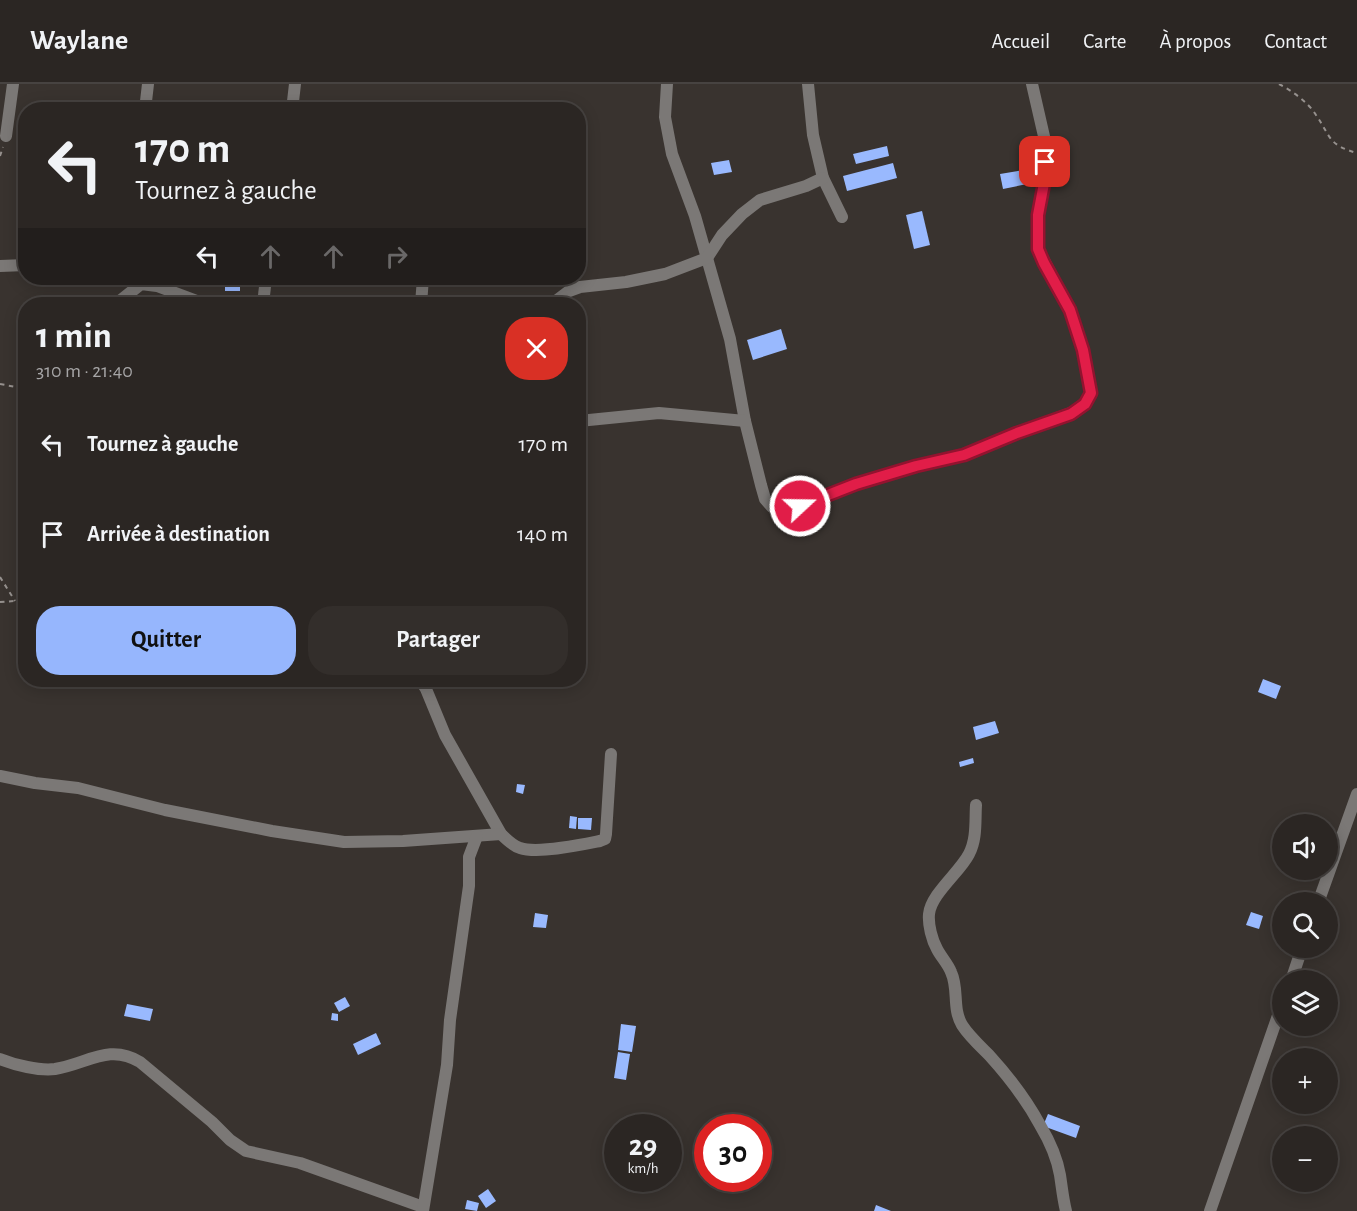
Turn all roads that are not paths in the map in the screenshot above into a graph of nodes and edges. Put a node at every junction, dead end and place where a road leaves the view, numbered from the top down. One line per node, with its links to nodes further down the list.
1 (14, 84): 9 (street)
2 (148, 84): 7 (street)
3 (295, 84): 8 (street)
4 (667, 84): 12 (street)
5 (808, 84): 10 (street)
6 (1032, 84): 21 (street)
7 (147, 102)
8 (293, 102)
9 (6, 136)
10 (823, 178): 11 (street); 12 (street)
11 (842, 217)
12 (707, 258): 19 (street); 21 (street)
13 (18, 265): 14 (street)
14 (0, 266)
15 (140, 285): 17 (street)
16 (149, 285): 18 (street)
17 (125, 297)
18 (187, 297)
19 (561, 297)
20 (586, 420): 21 (street)
21 (744, 421)
22 (425, 687): 27 (street)
23 (610, 754): 27 (street)
24 (0, 776): 28 (street)
25 (1357, 794): 29 (street)
26 (976, 805): 33 (street)
27 (501, 834): 28 (street)
28 (477, 836): 32 (street)
29 (1322, 892)
30 (1272, 1032): 34 (street)
31 (0, 1059): 32 (street)
32 (423, 1209)
33 (1066, 1211)
34 (1209, 1211)

